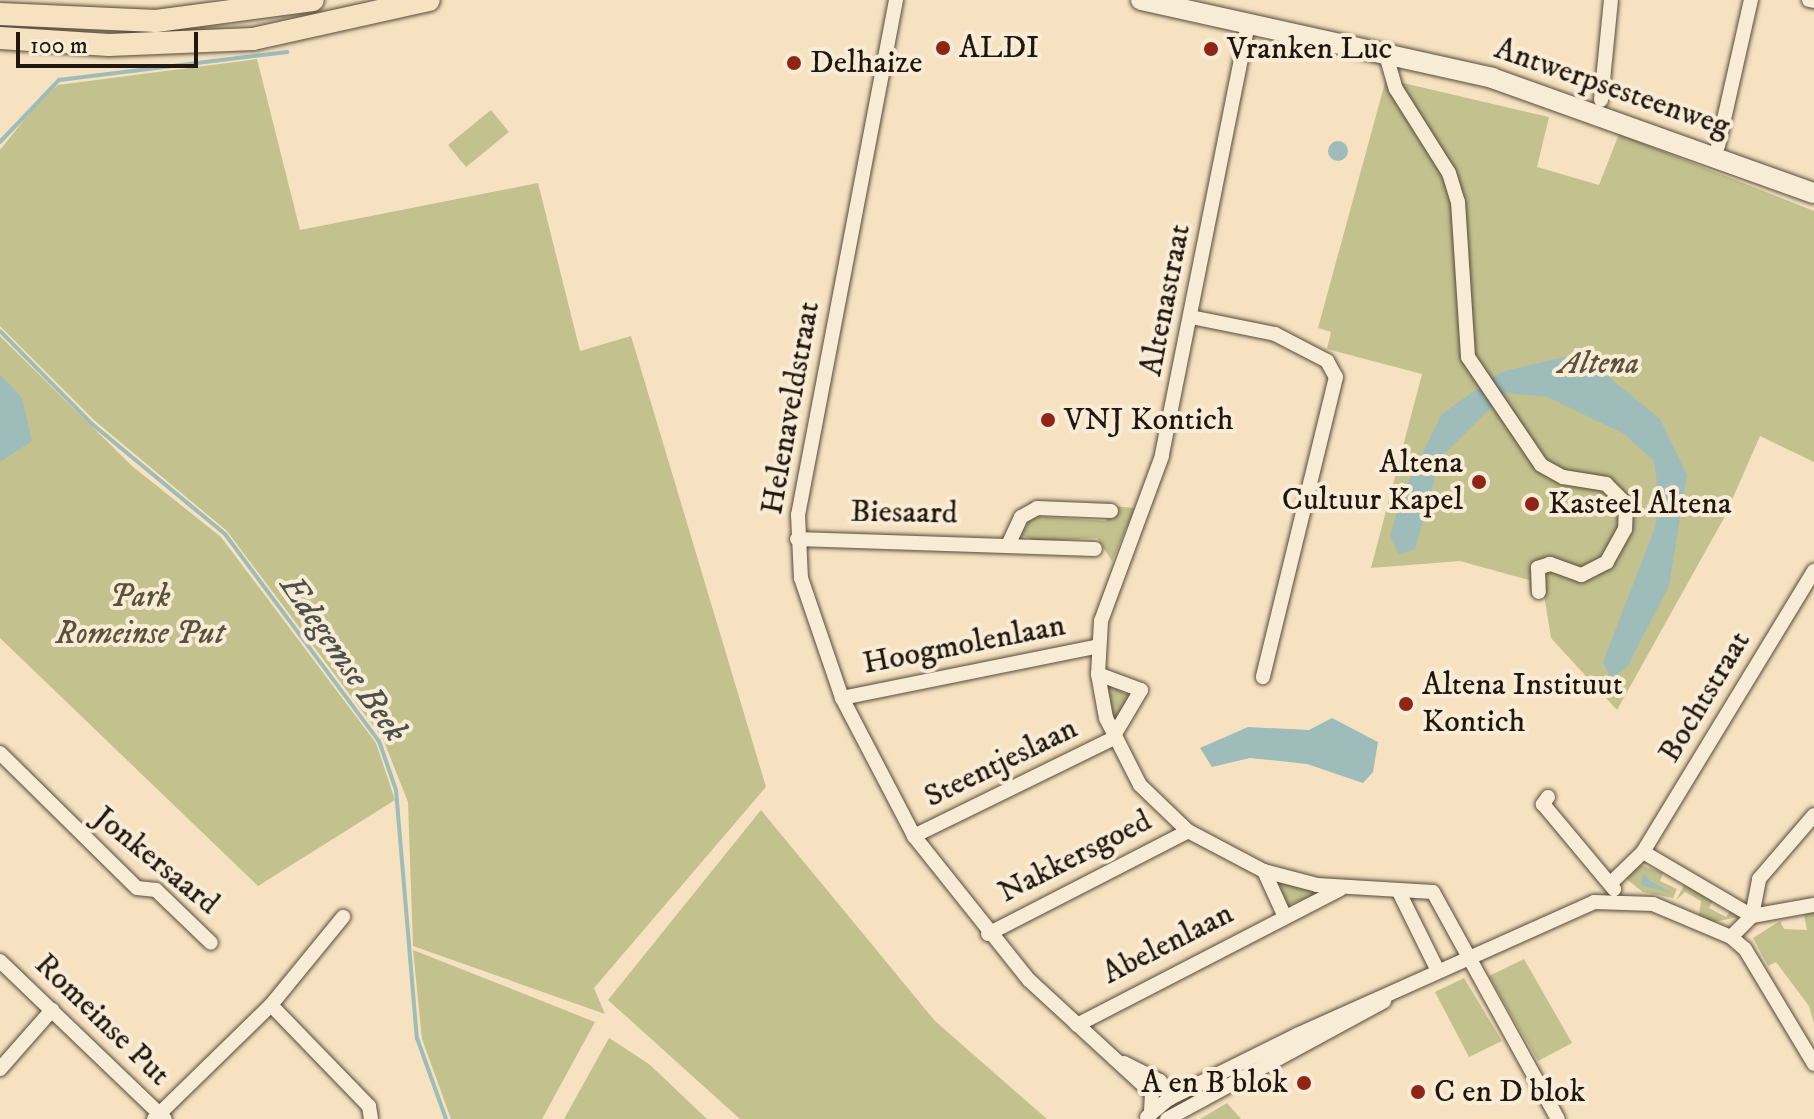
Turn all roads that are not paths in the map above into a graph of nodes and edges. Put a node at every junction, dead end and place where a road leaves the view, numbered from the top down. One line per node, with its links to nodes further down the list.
1 (313, 0): 7 (main road)
2 (429, 0): 9 (main road)
3 (896, 0): 16 (street, Helenaveldstraat)
4 (1141, 0): 8 (street, Antwerpsesteenweg)
5 (1611, 0): 11 (street)
6 (1751, 0): 12 (street)
7 (0, 14)
8 (1248, 24): 10 (street, Antwerpsesteenweg); 14 (street, Altenastraat)
9 (0, 38)
10 (1386, 55): 13 (street, Antwerpsesteenweg); 20 (street)
11 (1601, 100)
12 (1718, 146)
13 (1814, 193)
14 (1191, 317): 21 (street, Altenastraat); 23 (street)
15 (1111, 511): 17 (street)
16 (797, 539): 17 (street, Biesaard); 24 (street, Helenaveldstraat)
17 (1009, 543): 18 (street, Biesaard)
18 (1095, 549)
19 (1814, 571): 31 (street, Bochtstraat)
20 (1539, 592)
21 (1096, 647): 22 (street, Altenastraat); 24 (street, Hoogmolenlaan)
22 (1098, 674): 25 (street, Altenastraat); 25 (street)
23 (1263, 677)
24 (842, 698): 30 (street, Helenaveldstraat)
25 (1112, 739): 29 (street, Altenastraat); 30 (street, Steentjeslaan)
26 (0, 753): 43 (street, Jonkersaard)
27 (1548, 797): 33 (street)
28 (1814, 815): 38 (street)
29 (1188, 831): 32 (street, Altenastraat); 41 (street, Nakkersgoed)
30 (914, 836): 41 (street, Helenaveldstraat)
31 (1643, 852): 33 (street, Bochtstraat); 38 (street)
32 (1264, 871): 34 (street, Altenastraat); 40 (street)
33 (1614, 880): 36 (street)
34 (1340, 889): 35 (street, Altenastraat); 40 (street, Abelenlaan)
35 (1399, 892): 44 (street, Altenastraat); 46 (street)
36 (1614, 901): 42 (street); 44 (street)
37 (1814, 905): 38 (street)
38 (1752, 916): 42 (street)
39 (343, 917): 48 (street)
40 (1285, 917): 50 (street, Abelenlaan)
41 (988, 934): 50 (street, Helenaveldstraat)
42 (1731, 937): 51 (street)
43 (211, 943)
44 (1467, 955): 46 (street); 58 (street)
45 (0, 961): 49 (street, Romeinse Put)
46 (1437, 969): 47 (street)
47 (1395, 989): 54 (street); 56 (street)
48 (271, 1005): 55 (street); 57 (street)
49 (52, 1010): 53 (street); 55 (street, Romeinse Put)
50 (1077, 1025): 52 (street, Helenaveldstraat)
51 (1812, 1056)
52 (1119, 1061): 54 (street, Helenaveldstraat); 56 (street, Helenaveldstraat)
53 (0, 1069)
54 (1170, 1098): 56 (street)
55 (159, 1117)
56 (1156, 1118)
57 (371, 1119)
58 (1558, 1119)

